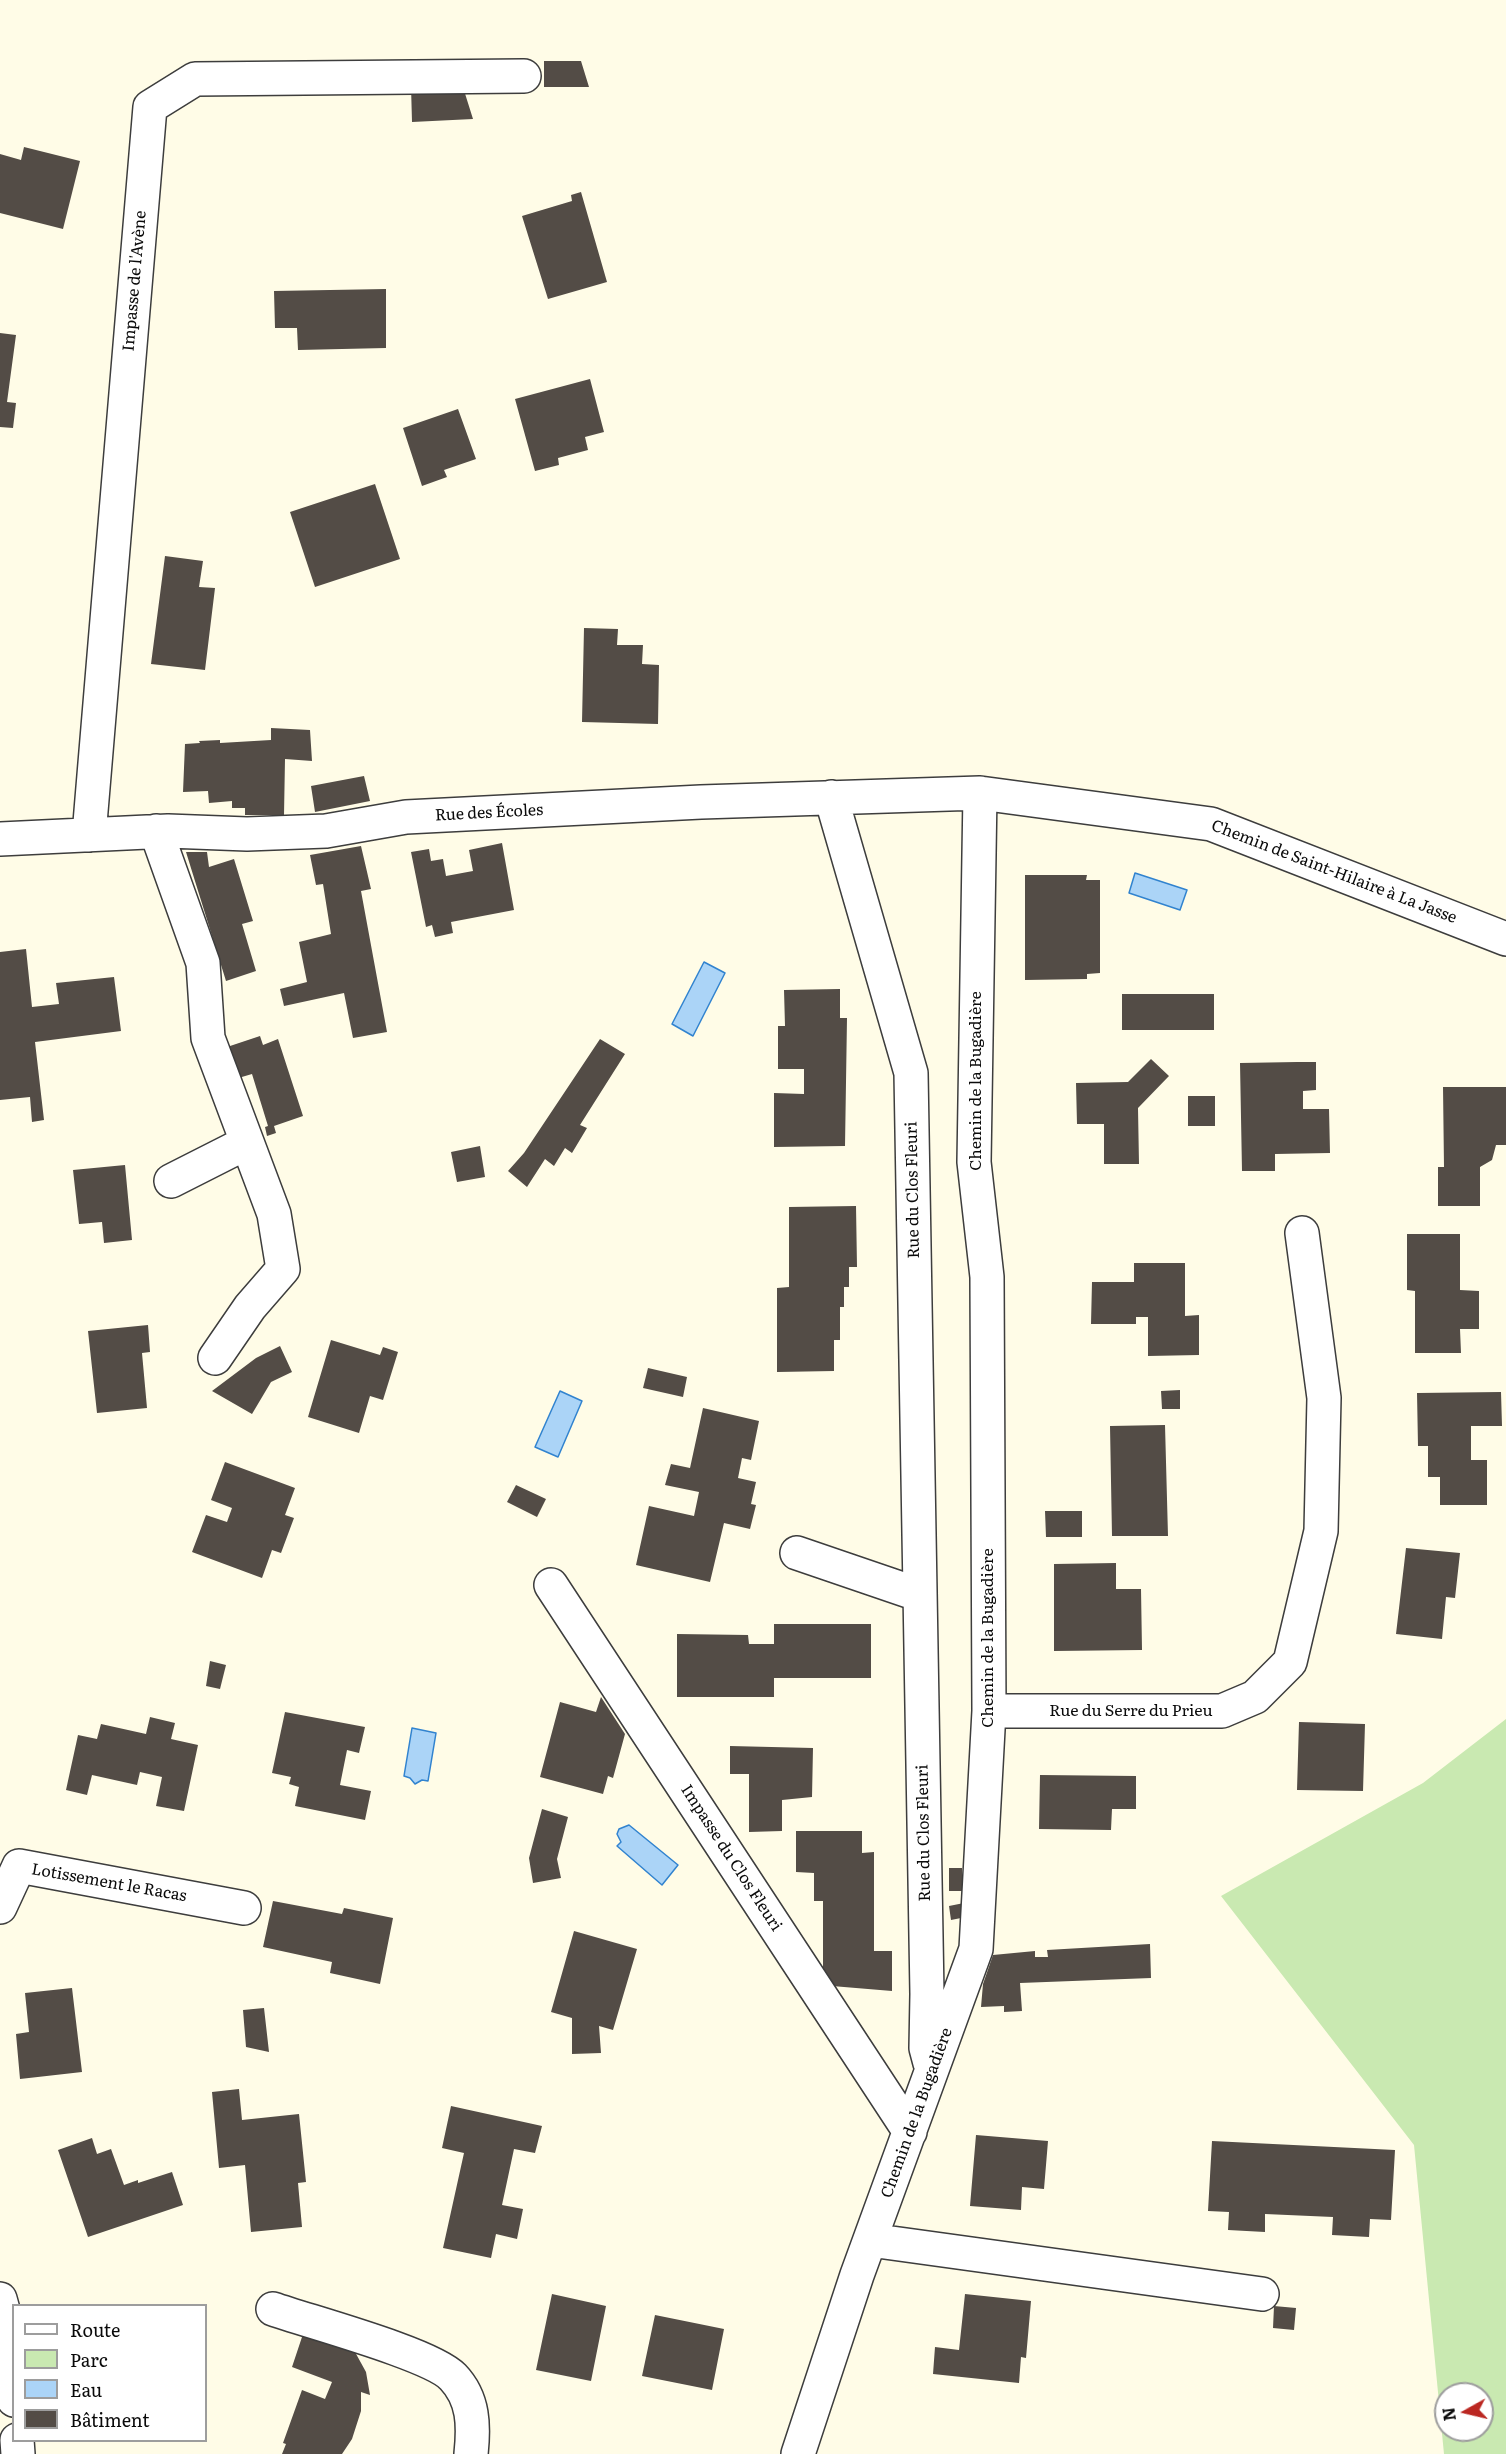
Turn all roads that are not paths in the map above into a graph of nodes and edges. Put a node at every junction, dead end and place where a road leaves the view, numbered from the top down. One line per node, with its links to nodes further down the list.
1 (524, 76): 5 (street, Impasse de l'Avène)
2 (980, 793): 3 (street, Rue des Écoles); 7 (street, Chemin de Saint-Hilaire à La Jasse); 15 (street, Chemin de la Bugadière)
3 (831, 797): 4 (street, Rue des Écoles); 14 (street, Rue du Clos Fleuri)
4 (156, 831): 5 (street, Rue des Écoles); 8 (street)
5 (89, 835): 6 (street, Rue des Écoles)
6 (0, 839)
7 (1506, 939)
8 (246, 1143): 9 (street); 11 (street)
9 (171, 1181)
10 (1302, 1233): 15 (street, Rue du Serre du Prieu)
11 (215, 1358)
12 (797, 1553): 14 (street)
13 (552, 1585): 19 (street, Impasse du Clos Fleuri)
14 (920, 1595): 18 (street, Rue du Clos Fleuri)
15 (989, 1711): 18 (street, Chemin de la Bugadière)
16 (0, 1907): 17 (street, Lotissement le Racas)
17 (243, 1908)
18 (932, 2071): 19 (street, Chemin de la Bugadière)
19 (910, 2132): 20 (street, Chemin de la Bugadière)
20 (870, 2240): 21 (street); 26 (street, Chemin de la Bugadière)
21 (1262, 2294)
22 (0, 2299): 24 (street)
23 (273, 2310): 25 (street)
24 (12, 2376)
25 (471, 2454)
26 (798, 2454)

